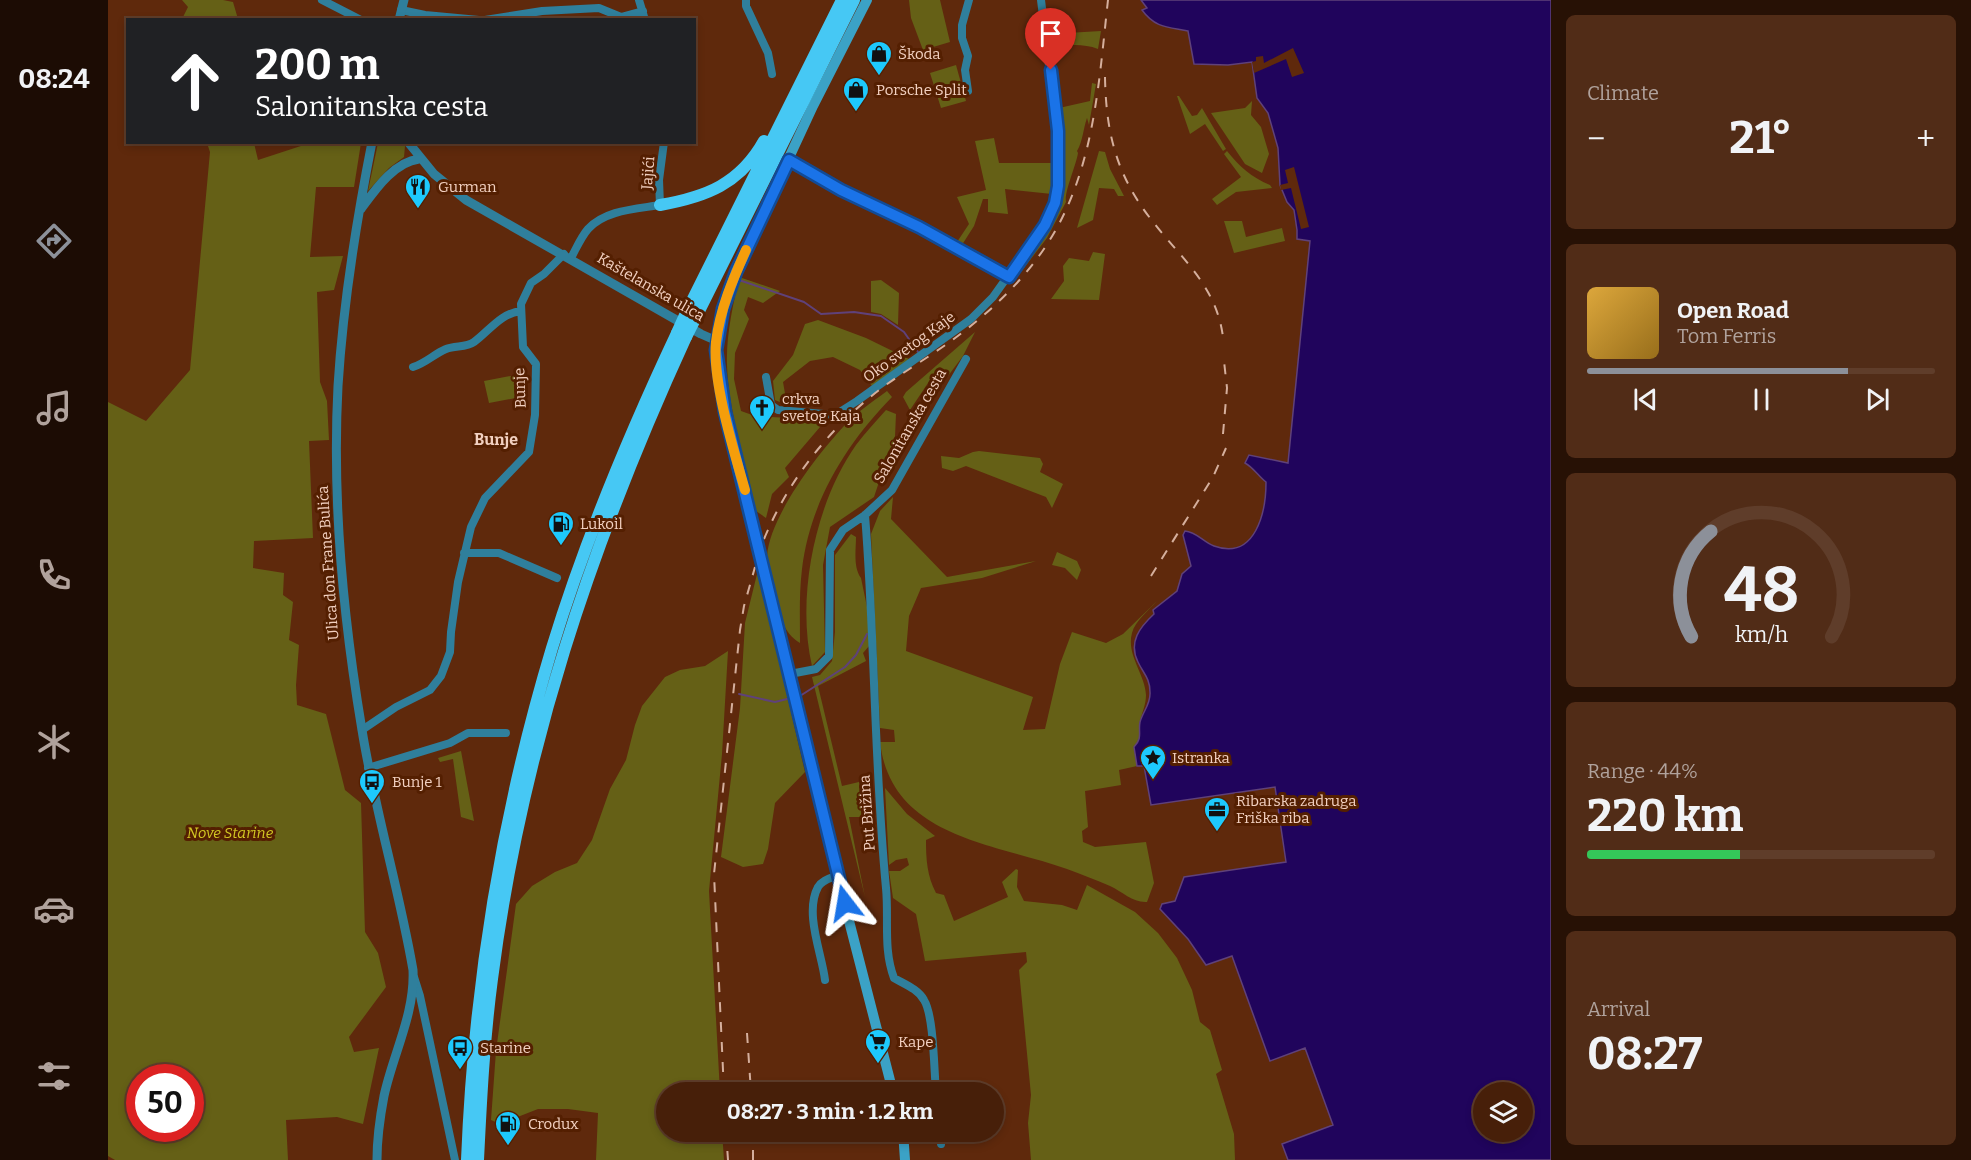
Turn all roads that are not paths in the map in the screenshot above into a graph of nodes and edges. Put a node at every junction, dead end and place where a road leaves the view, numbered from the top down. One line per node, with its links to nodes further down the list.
1 (322, 0): 12 (street)
2 (404, 0): 10 (street)
3 (639, 0): 11 (street)
4 (746, 0): 15 (street)
5 (842, 0): 17 (highway)
6 (854, 0): 28 (highway)
7 (867, 0): 22 (main road)
8 (969, 0): 16 (street)
9 (1041, 0): 26 (street, Oko svetog Kaje)
10 (400, 15): 13 (street)
11 (644, 15): 14 (street)
12 (357, 18)
13 (457, 18)
14 (498, 18)
15 (772, 74)
16 (968, 90)
17 (784, 115): 23 (highway); 28 (highway)
18 (372, 144): 24 (street, Ulica don Frane Bulića)
19 (409, 144): 21 (street, Kaštelanska ulica)
20 (664, 144): 23 (street, Jajići)
21 (419, 159): 24 (street); 25 (street, Kaštelanska ulica)
22 (789, 160): 26 (street); 29 (main road)
23 (660, 205): 25 (street)
24 (359, 211): 37 (street, Ulica don Frane Bulića)
25 (567, 256): 27 (street, Bunje); 29 (street, Kaštelanska ulica)
26 (1009, 277): 32 (street, Oko svetog Kaje)
27 (521, 311): 31 (street); 34 (street, Bunje)
28 (691, 316): 45 (highway, bridge)
29 (717, 341): 36 (main road)
30 (966, 359): 33 (street, Salonitanska cesta)
31 (413, 367)
32 (766, 377)
33 (865, 514): 36 (street, Salonitanska cesta); 47 (street, Put Brižina)
34 (464, 553): 35 (street); 37 (street, Bunje)
35 (557, 578)
36 (790, 674): 40 (main road)
37 (362, 730): 39 (street, Ulica don Frane Bulića)
38 (506, 733): 39 (street)
39 (368, 768): 41 (street, Ulica don Frane Bulića)
40 (838, 875): 42 (street); 46 (main road)
41 (414, 977): 43 (street); 44 (street, Ulica don Frane Bulića)
42 (825, 980)
43 (425, 1018): 44 (street); 50 (street)
44 (407, 1019): 49 (street, Ulica don Frane Bulića)
45 (481, 1035): 51 (highway); 52 (highway)
46 (890, 1082)
47 (935, 1082)
48 (904, 1142): 53 (main road)
49 (378, 1160)
50 (455, 1160)
51 (467, 1160)
52 (478, 1160)
53 (905, 1160)

